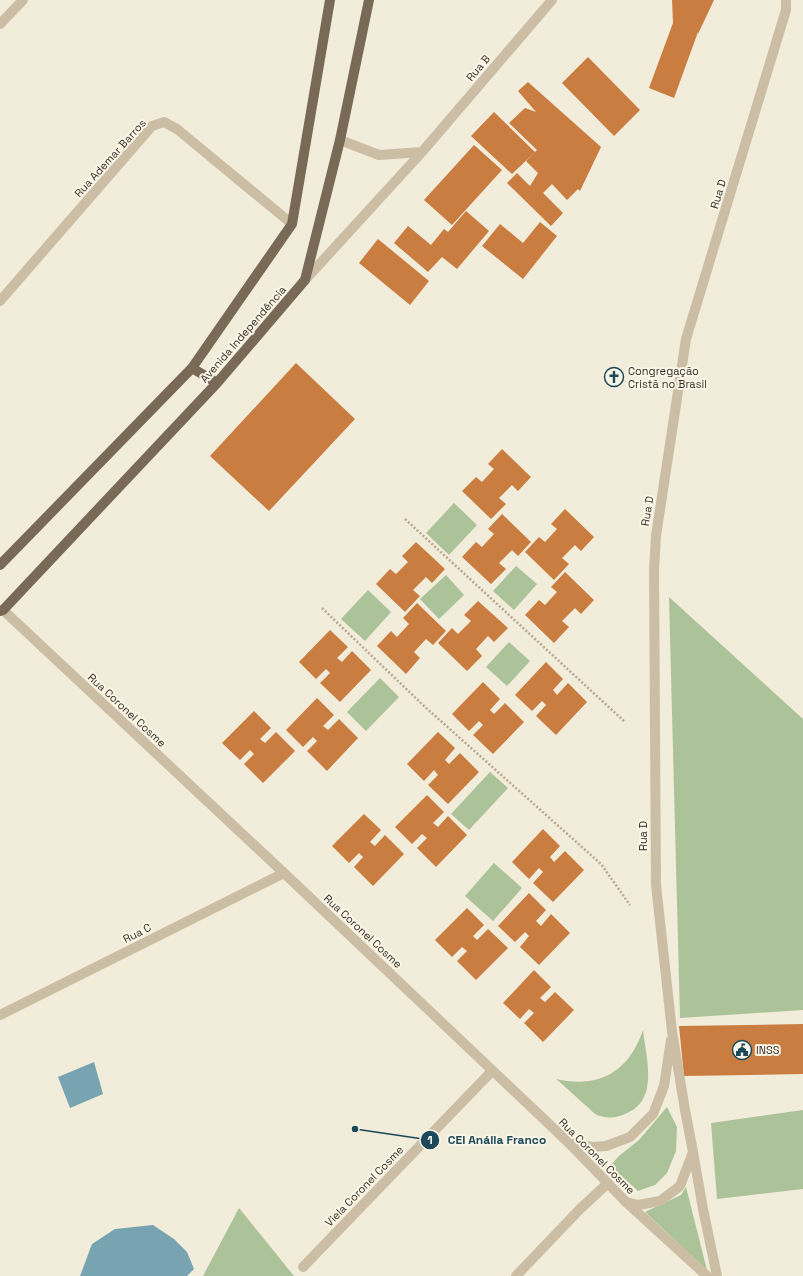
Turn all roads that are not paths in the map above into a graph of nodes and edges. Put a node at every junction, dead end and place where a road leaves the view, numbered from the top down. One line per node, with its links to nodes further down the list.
1 (23, 0): 7 (street)
2 (330, 0): 10 (main road, Avenida Independência)
3 (369, 0): 8 (main road, Avenida Independência)
4 (552, 0): 9 (street, Rua B)
5 (793, 0): 6 (street, Rua D)
6 (786, 5): 19 (street, Rua D)
7 (0, 24)
8 (340, 140): 9 (street); 11 (main road, Avenida Independência)
9 (422, 152): 11 (street, Rua B)
10 (292, 224): 12 (street, Rua Ademar Barros); 13 (main road, Avenida Independência)
11 (305, 280): 14 (main road, Avenida Independência)
12 (0, 301)
13 (192, 368): 14 (main road); 15 (main road, Avenida Independência)
14 (217, 383): 16 (main road, Avenida Independência)
15 (0, 565)
16 (1, 609): 17 (street, Rua Coronel Cosme)
17 (284, 873): 18 (street, Rua C); 20 (street, Rua Coronel Cosme)
18 (0, 1015)
19 (672, 1031): 21 (street, Rua D); 22 (street, Rua D)
20 (492, 1071): 21 (street, Rua Coronel Cosme); 25 (street, Viela Coronel Cosme)
21 (569, 1143): 23 (street, Rua Coronel Cosme)
22 (693, 1152): 24 (street); 28 (street, Rua D)
23 (608, 1183): 24 (street, Rua Coronel Cosme); 26 (street)
24 (626, 1202): 27 (street, Rua Coronel Cosme)
25 (303, 1267)
26 (516, 1276)
27 (707, 1276)
28 (717, 1276)

